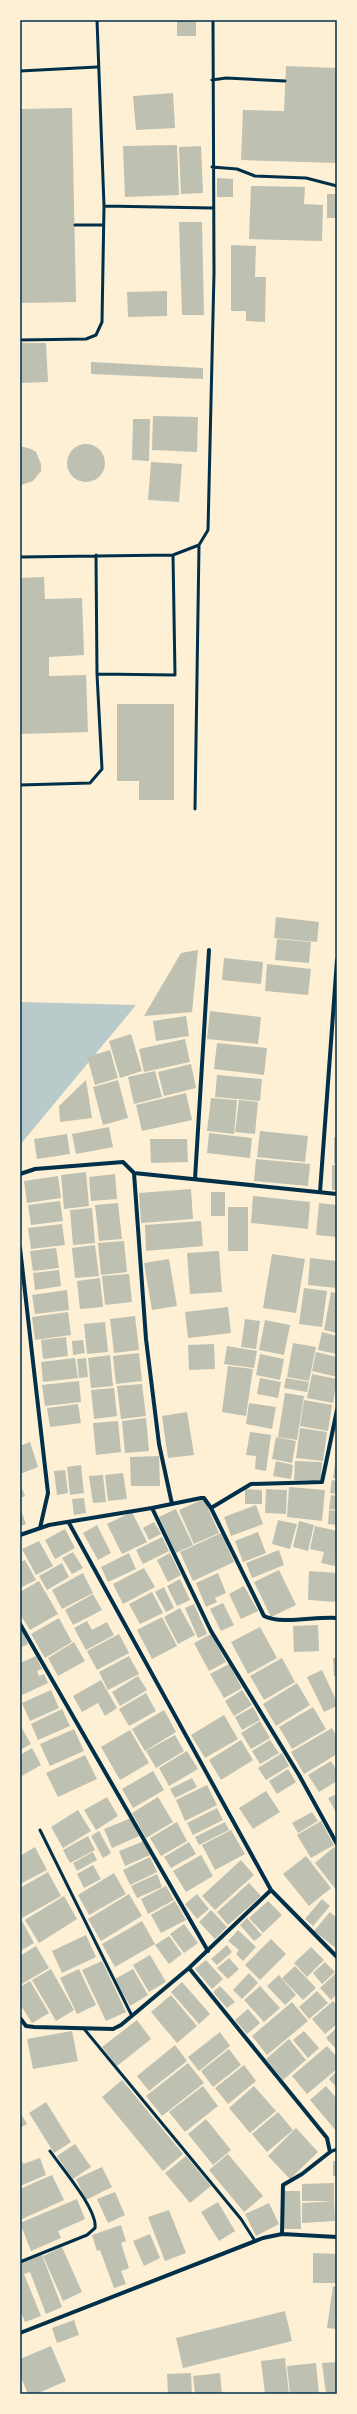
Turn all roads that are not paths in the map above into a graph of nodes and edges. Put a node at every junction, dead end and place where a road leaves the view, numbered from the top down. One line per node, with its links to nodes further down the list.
1 (97, 20): 3 (lane)
2 (213, 20): 5 (lane)
3 (97, 67): 4 (lane); 9 (lane)
4 (20, 71)
5 (212, 80): 6 (lane); 7 (lane)
6 (285, 81)
7 (212, 167): 8 (lane); 10 (lane)
8 (337, 186)
9 (104, 206): 10 (lane); 12 (lane)
10 (212, 208): 14 (lane)
11 (74, 225): 12 (lane)
12 (103, 225): 13 (lane)
13 (20, 340)
14 (199, 545): 16 (lane); 20 (lane)
15 (96, 555): 16 (lane); 17 (lane); 18 (lane)
16 (174, 555): 18 (lane)
17 (20, 556)
18 (97, 674): 19 (lane)
19 (20, 785)
20 (195, 809)
21 (209, 950): 25 (street)
22 (337, 960): 26 (street)
23 (134, 1172): 24 (street); 25 (street); 30 (street)
24 (20, 1174)
25 (195, 1179): 26 (street)
26 (320, 1192): 27 (street)
27 (337, 1194)
28 (20, 1248): 34 (street)
29 (337, 1410): 32 (street)
30 (172, 1504): 31 (street); 32 (street)
31 (152, 1508): 33 (street); 39 (street)
32 (211, 1508): 36 (street)
33 (69, 1523): 34 (street); 40 (street)
34 (40, 1528): 35 (street)
35 (20, 1535)
36 (337, 1618)
37 (20, 1624): 41 (street)
38 (40, 1830): 44 (lane)
39 (337, 1844)
40 (271, 1890): 41 (street); 42 (street)
41 (208, 1951): 43 (street)
42 (337, 1957)
43 (189, 1968): 44 (street); 49 (street)
44 (132, 2016): 46 (street)
45 (20, 2018): 46 (street)
46 (85, 2030): 52 (lane)
47 (337, 2149): 49 (lane)
48 (50, 2151): 53 (lane)
49 (330, 2152): 50 (street)
50 (282, 2234): 51 (street); 52 (street)
51 (337, 2238)
52 (255, 2241): 54 (street)
53 (20, 2262)
54 (20, 2333)

